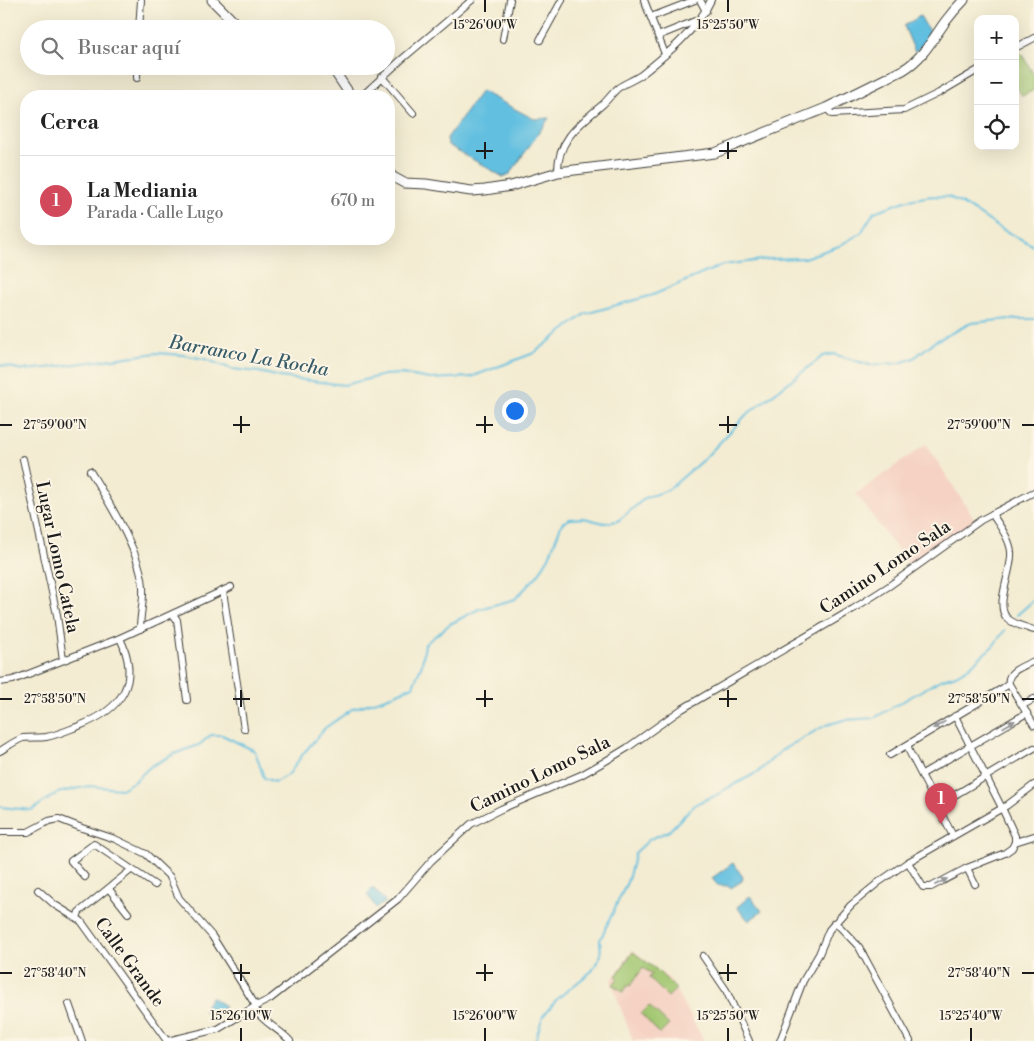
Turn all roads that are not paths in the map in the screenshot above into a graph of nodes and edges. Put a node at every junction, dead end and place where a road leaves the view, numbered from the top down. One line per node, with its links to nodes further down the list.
1 (141, 0): 14 (street)
2 (212, 0): 15 (main road)
3 (472, 0): 22 (street)
4 (510, 0): 18 (street)
5 (562, 0): 19 (street)
6 (644, 0): 12 (street)
7 (695, 0): 12 (street)
8 (700, 0): 11 (street)
9 (711, 0): 11 (street)
10 (964, 0): 33 (main road)
11 (706, 11): 13 (street)
12 (651, 17): 16 (street)
13 (702, 18): 16 (street); 21 (street)
14 (140, 20)
15 (232, 20)
16 (658, 36): 21 (street)
17 (1034, 38): 20 (street)
18 (502, 39)
19 (540, 40)
20 (1019, 46)
21 (666, 54): 35 (street)
22 (395, 66)
23 (974, 72): 33 (street)
24 (136, 75): 28 (street)
25 (337, 75): 29 (main road)
26 (384, 75): 27 (street)
27 (382, 77): 30 (street); 31 (street)
28 (136, 78)
29 (347, 90)
30 (368, 90)
31 (393, 90)
32 (395, 92): 34 (street)
33 (826, 108): 35 (main road)
34 (413, 113)
35 (558, 172): 36 (main road)
36 (395, 178)
37 (23, 459): 47 (street, Lugar Lomo Catela)
38 (90, 471): 44 (street)
39 (1034, 492): 40 (street, Camino Lomo Sala)
40 (992, 514): 45 (street); 85 (street, Camino Lomo Sala)
41 (231, 587): 42 (street, Lugar Lomo Catela)
42 (224, 591): 43 (street, Lugar Lomo Catela); 57 (street)
43 (173, 614): 44 (street, Lugar Lomo Catela); 52 (street)
44 (140, 629): 46 (street, Lugar Lomo Catela)
45 (1034, 630)
46 (120, 638): 47 (street, Lugar Lomo Catela); 61 (street)
47 (63, 660): 49 (street, Lugar Lomo Catela)
48 (1034, 660): 50 (street)
49 (0, 682)
50 (1009, 684): 53 (street); 55 (street)
51 (1034, 699): 53 (street)
52 (187, 700)
53 (1023, 706): 54 (street)
54 (1027, 713): 56 (street); 59 (street, one-way to 54)
55 (955, 716): 58 (street, one-way to 58); 59 (street)
56 (1034, 725)
57 (244, 729)
58 (908, 746): 62 (street); 63 (street)
59 (971, 746): 63 (street); 64 (street)
60 (1034, 748): 64 (street)
61 (0, 751)
62 (890, 755)
63 (922, 774): 66 (street)
64 (986, 777): 66 (street); 67 (street)
65 (1034, 785): 67 (street)
66 (938, 805): 69 (street)
67 (1002, 808): 69 (street); 71 (street)
68 (0, 832): 85 (street)
69 (953, 836): 72 (street)
70 (1034, 836): 71 (street)
71 (1015, 842): 73 (street)
72 (908, 862): 73 (street, one-way to 73); 82 (street)
73 (968, 868): 76 (street)
74 (131, 870): 75 (street); 77 (street); 78 (street)
75 (85, 877)
76 (975, 884)
77 (155, 885)
78 (109, 889): 80 (street); 81 (street)
79 (38, 890): 81 (street, Calle Grande)
80 (128, 914)
81 (77, 918): 87 (street, Calle Grande)
82 (834, 923): 90 (street); 91 (street)
83 (703, 956): 89 (street)
84 (69, 1004): 86 (street)
85 (256, 1006): 87 (street, Camino Lomo Sala); 88 (street)
86 (82, 1041)
87 (167, 1041)
88 (290, 1041)
89 (749, 1041)
90 (780, 1041)
91 (910, 1041)

